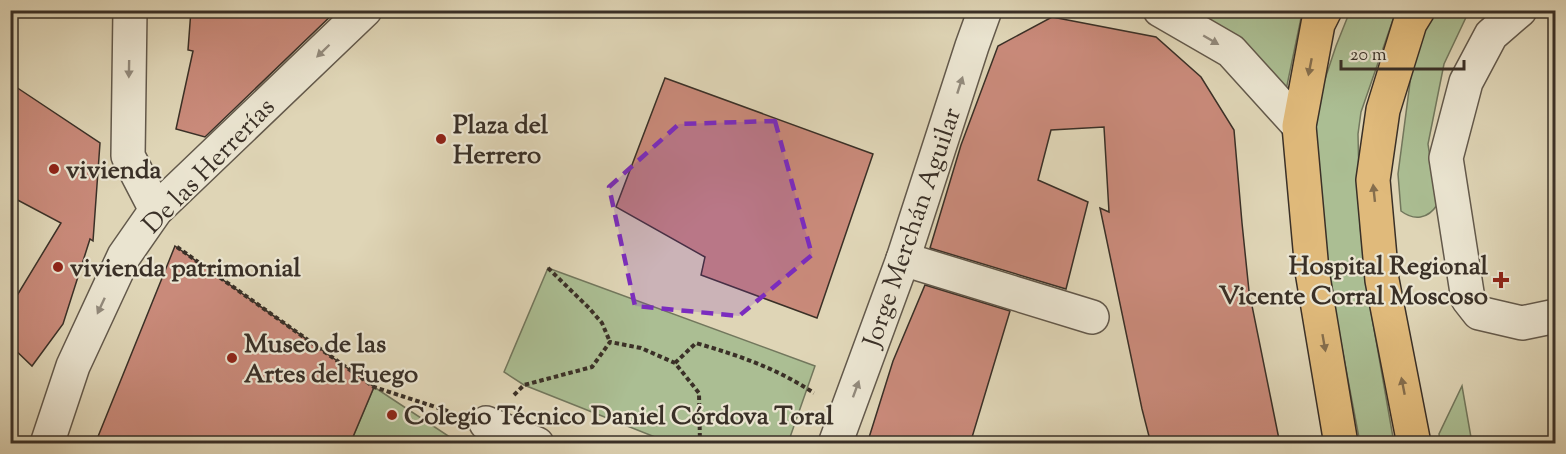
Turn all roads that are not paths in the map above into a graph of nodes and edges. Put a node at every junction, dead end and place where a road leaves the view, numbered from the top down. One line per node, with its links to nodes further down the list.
1 (130, 10): 9 (street, one-way to 9)
2 (365, 10): 9 (street, De las Herrerías, one-way to 9)
3 (986, 10): 10 (street, Jorge Merchán Aguilar, one-way to 3)
4 (1160, 10): 8 (street, one-way to 8)
5 (1325, 10): 8 (main road, one-way to 8)
6 (1418, 10): 18 (main road, one-way to 6)
7 (1520, 10): 11 (street)
8 (1299, 126): 17 (main road, one-way to 17)
9 (156, 210): 14 (street, De las Herrerías, one-way to 14)
10 (903, 259): 12 (street); 16 (street, Jorge Merchán Aguilar, one-way to 10)
11 (1556, 316)
12 (1092, 317)
13 (486, 423): 15 (street)
14 (47, 444)
15 (537, 444)
16 (835, 444)
17 (1341, 444)
18 (1414, 444)

